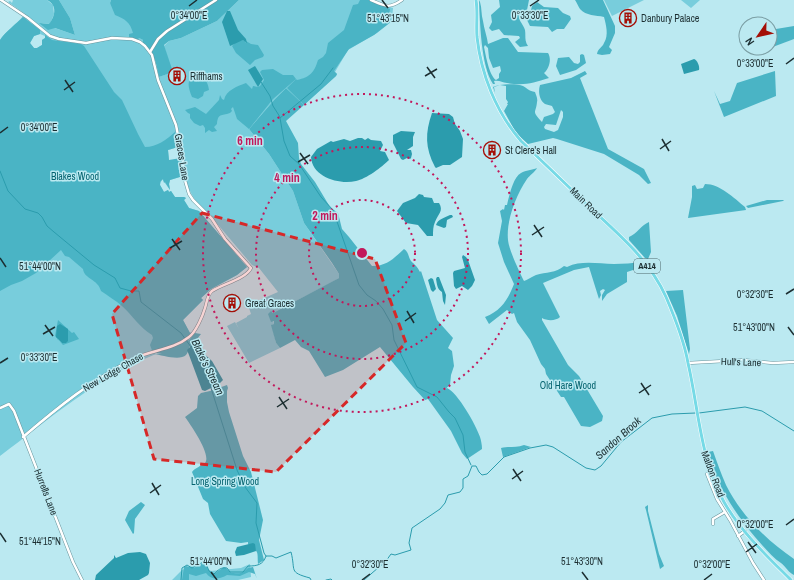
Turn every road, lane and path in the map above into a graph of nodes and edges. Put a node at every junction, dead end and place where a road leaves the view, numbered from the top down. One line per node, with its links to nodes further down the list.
1 (1, 0): 6 (street)
2 (216, 0): 6 (street)
3 (371, 0): 4 (street)
4 (402, 0)
5 (476, 0): 9 (main road, Main Road / A414)
6 (150, 52): 7 (street, Graces Lane)
7 (250, 268): 12 (street, New Lodge Chase)
8 (794, 362): 9 (street, Hull's Lane)
9 (688, 363): 11 (main road, Main Road / A414)
10 (0, 408): 12 (street, Hurrells Lane)
11 (696, 410): 16 (main road, Maldon Road / A414)
12 (23, 437): 18 (street, Hurrells Lane)
13 (707, 474): 14 (street, Maldon Road)
14 (725, 512): 15 (street); 17 (street, Maldon Road)
15 (712, 524)
16 (745, 531): 17 (street); 20 (main road, Maldon Road / A414)
17 (738, 536): 19 (street, Maldon Road)
18 (82, 580)
19 (764, 580)
20 (790, 580)

